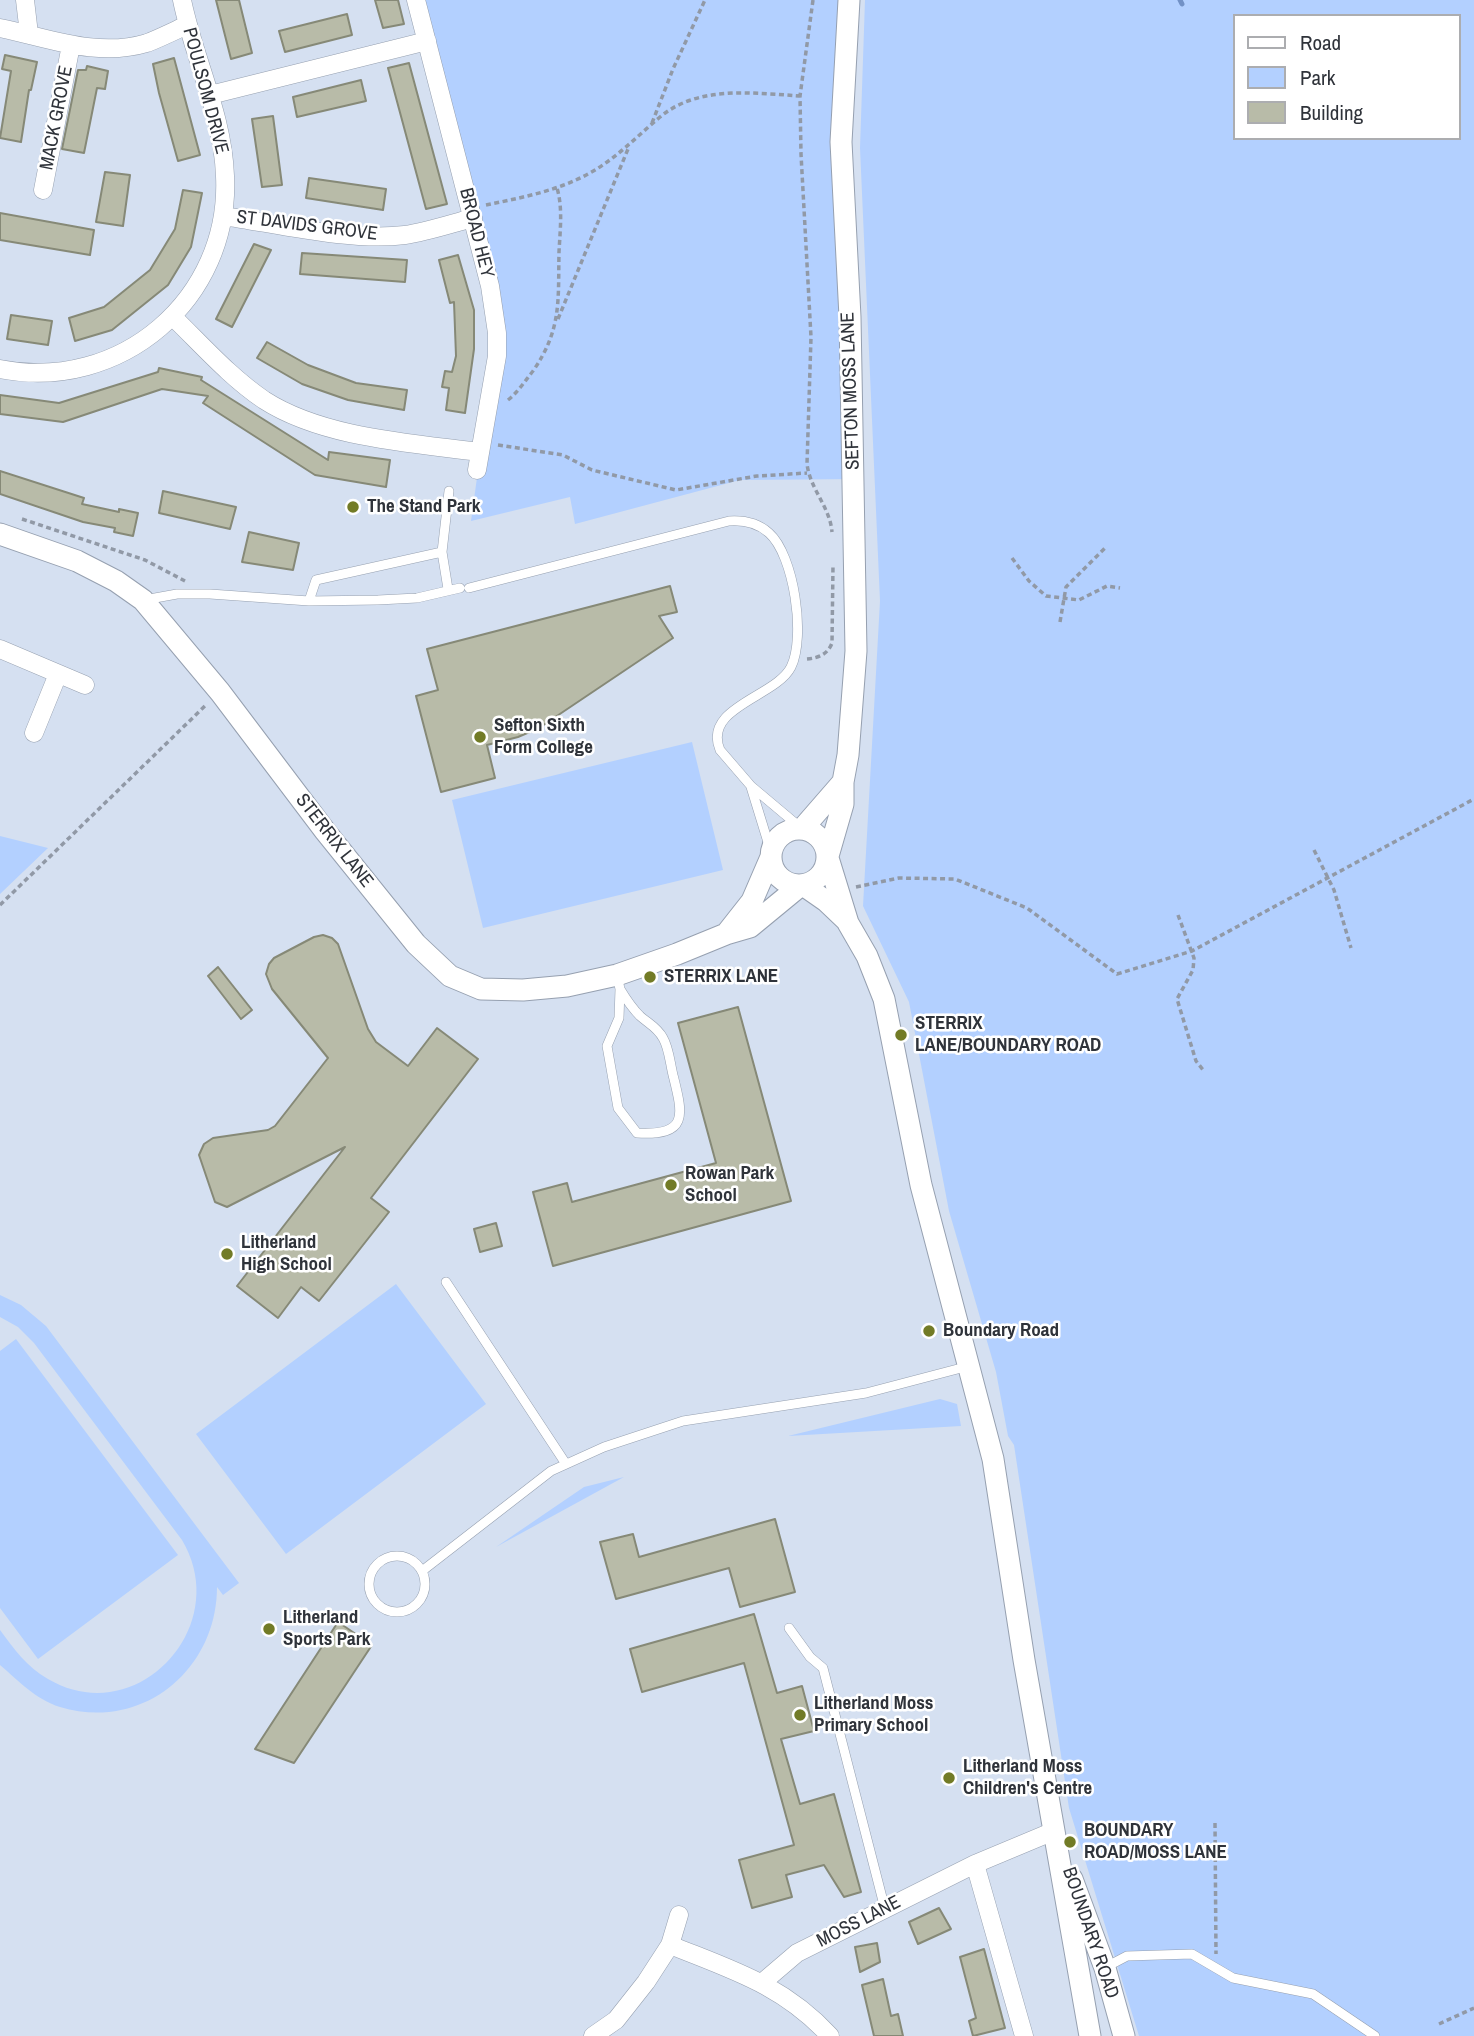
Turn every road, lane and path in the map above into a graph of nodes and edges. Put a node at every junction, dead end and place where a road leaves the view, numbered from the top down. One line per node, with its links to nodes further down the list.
1 (25, 0): 9 (street)
2 (182, 0): 7 (street, POULSOM DRIVE)
3 (416, 0): 10 (street, BROAD HEY)
4 (705, 0): 14 (path)
5 (813, 0): 13 (path)
6 (849, 0): 47 (street, SEFTON MOSS LANE)
7 (187, 25): 11 (street); 12 (street, POULSOM DRIVE)
8 (0, 28): 9 (street)
9 (29, 34): 11 (street)
10 (427, 41): 12 (street); 18 (street, BROAD HEY)
11 (71, 45): 17 (street, MACK GROVE)
12 (210, 95): 19 (street, POULSOM DRIVE)
13 (800, 96): 14 (path); 26 (path)
14 (651, 125): 15 (path)
15 (629, 146): 16 (path); 21 (path)
16 (557, 188): 18 (path); 21 (path)
17 (43, 190)
18 (471, 214): 19 (street, ST DAVIDS GROVE); 23 (street, BROAD HEY)
19 (223, 216): 20 (street, POULSOM DRIVE)
20 (173, 317): 22 (street, POULSOM DRIVE); 24 (street)
21 (556, 321): 23 (path)
22 (0, 369)
23 (489, 406): 24 (street, BROAD HEY)
24 (481, 447): 25 (street, BROAD HEY); 26 (path)
25 (477, 470)
26 (808, 473): 30 (path)
27 (449, 491): 32 (lane)
28 (11, 516): 37 (path)
29 (0, 534): 38 (street, STERRIX LANE)
30 (833, 543)
31 (1105, 548): 40 (path)
32 (442, 552): 36 (lane); 39 (lane)
33 (833, 556): 42 (path)
34 (1012, 558): 35 (path)
35 (1120, 588)
36 (448, 589): 39 (lane); 48 (lane)
37 (210, 594): 38 (lane); 39 (lane)
38 (142, 600): 45 (street, STERRIX LANE)
39 (310, 601)
40 (1060, 622)
41 (0, 649): 43 (street)
42 (807, 659)
43 (58, 674): 44 (street); 46 (street)
44 (85, 685)
45 (220, 692): 56 (path); 62 (street, STERRIX LANE)
46 (34, 733)
47 (843, 782): 50 (street); 53 (street, SEFTON MOSS LANE)
48 (751, 786): 50 (lane); 52 (lane)
49 (1474, 799): 61 (path)
50 (802, 828): 52 (street); 53 (street)
51 (1314, 850): 60 (path)
52 (771, 854): 54 (street); 59 (street, STERRIX LANE)
53 (828, 857): 54 (street); 58 (street, BOUNDARY ROAD)
54 (802, 885): 58 (street, BOUNDARY ROAD); 59 (street, STERRIX LANE)
55 (850, 889): 61 (path)
56 (0, 905)
57 (1178, 915): 61 (path)
58 (849, 923): 65 (street, BOUNDARY ROAD)
59 (726, 934): 62 (street, STERRIX LANE)
60 (1351, 948)
61 (1192, 951): 63 (path)
62 (619, 982): 62 (lane)
63 (1204, 1071)
64 (446, 1282): 66 (lane)
65 (970, 1366): 66 (lane); 70 (street, BOUNDARY ROAD)
66 (566, 1464): 67 (lane)
67 (422, 1571): 67 (lane)
68 (789, 1629): 72 (lane)
69 (1215, 1823): 75 (path)
70 (1054, 1831): 71 (street, MOSS LANE); 76 (street, BOUNDARY ROAD); 83 (street, BOUNDARY ROAD)
71 (975, 1864): 72 (street, MOSS LANE); 82 (street)
72 (885, 1909): 77 (street, MOSS LANE)
73 (679, 1915): 74 (street)
74 (670, 1945): 77 (street); 80 (street)
75 (1216, 1955)
76 (1105, 1968): 84 (street, BOUNDARY ROAD); 85 (lane)
77 (763, 1982): 81 (street)
78 (1474, 2008): 79 (path)
79 (1439, 2024)
80 (593, 2036)
81 (830, 2036)
82 (1024, 2036)
83 (1090, 2036)
84 (1124, 2036)
85 (1375, 2036)

